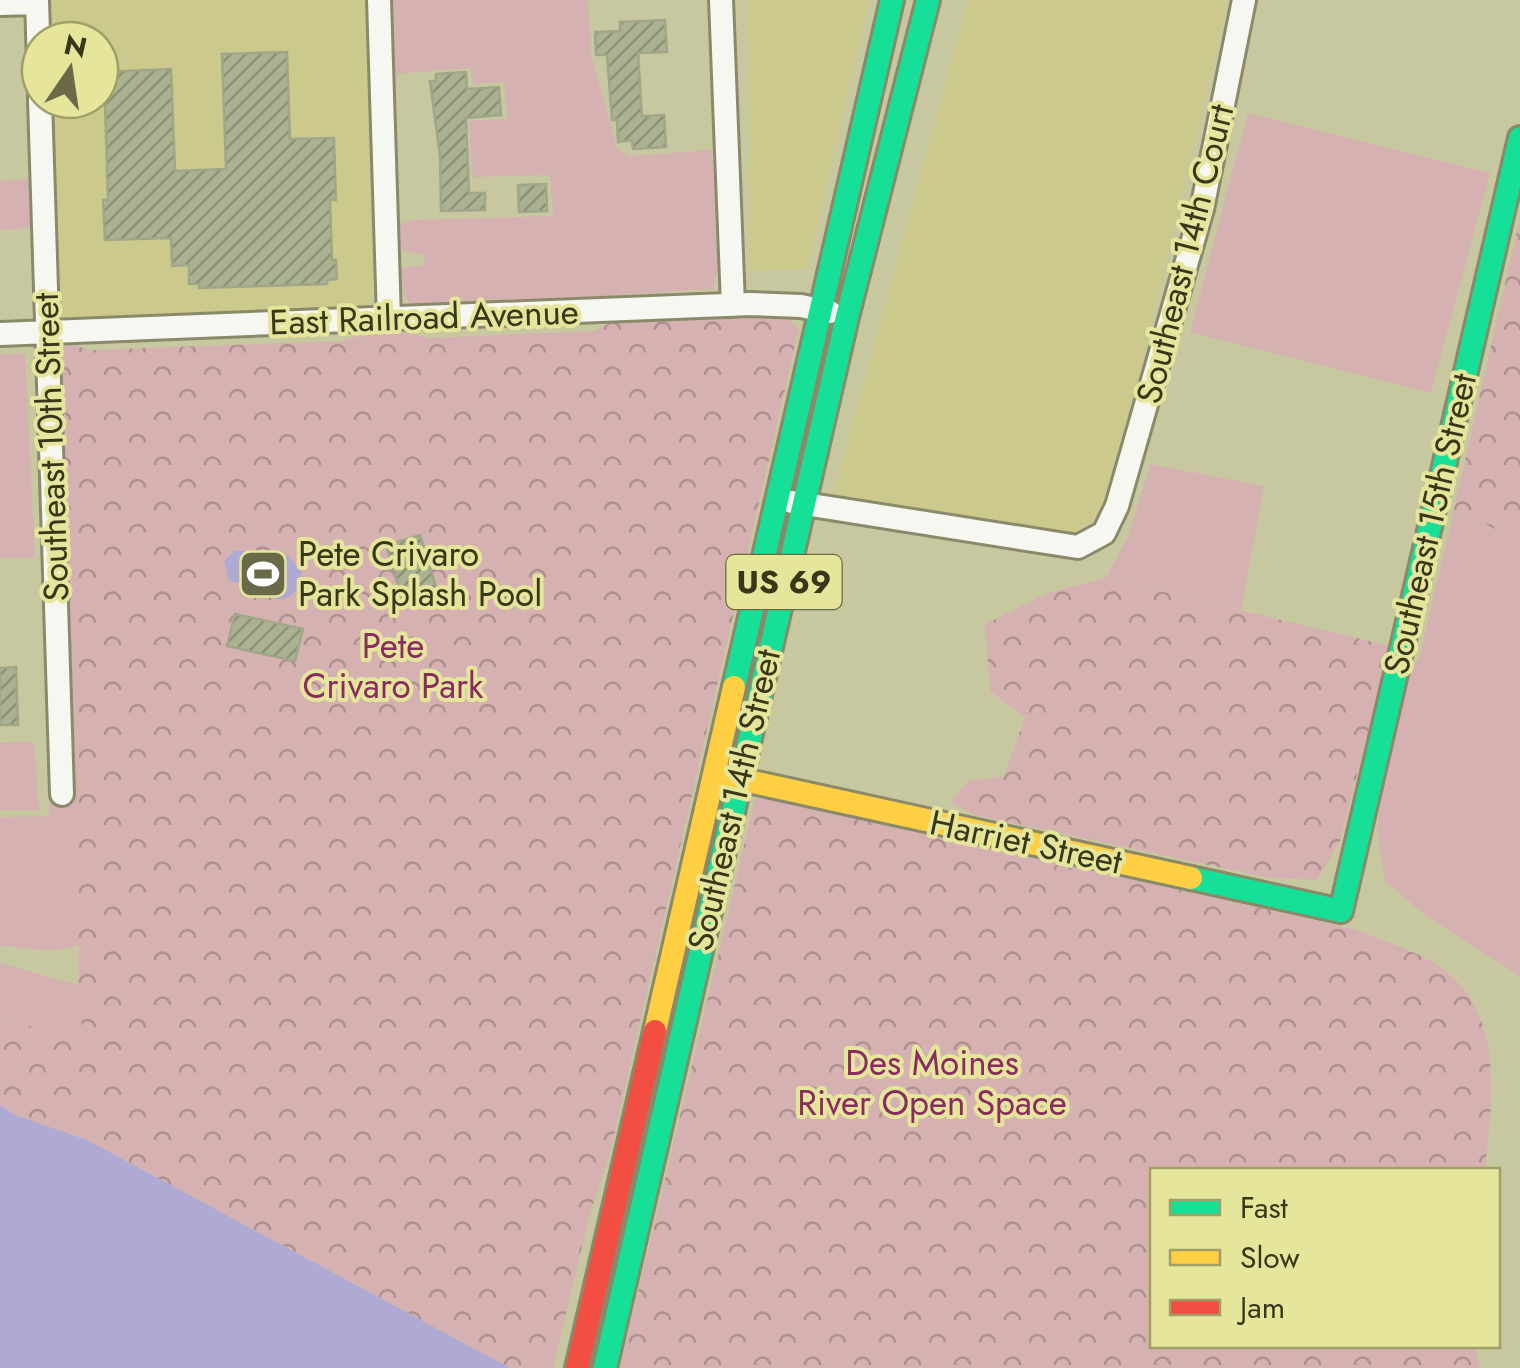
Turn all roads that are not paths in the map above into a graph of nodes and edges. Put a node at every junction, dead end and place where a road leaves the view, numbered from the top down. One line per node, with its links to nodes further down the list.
1 (379, 0): 13 (street)
2 (721, 0): 10 (street)
3 (892, 0): 11 (main road, Southeast 14th Street / US 69)
4 (928, 0): 12 (main road, Southeast 14th Street / US 69)
5 (1244, 0): 17 (street, Southeast 14th Court)
6 (37, 1): 7 (street)
7 (0, 4)
8 (41, 120): 14 (street, Southeast 10th Street)
9 (1520, 138): 21 (main road, Southeast 15th Street)
10 (733, 305): 11 (street, East Railroad Avenue); 13 (street, East Railroad Avenue)
11 (821, 310): 12 (street, East Railroad Avenue); 16 (main road, Southeast 14th Street / US 69)
12 (847, 316): 17 (main road, Southeast 14th Street / US 69)
13 (389, 318): 14 (street, East Railroad Avenue)
14 (47, 332): 15 (street, East Railroad Avenue); 20 (street, Southeast 10th Street)
15 (0, 334)
16 (776, 498): 17 (street); 18 (main road, Southeast 14th Street / US 69)
17 (803, 504): 19 (main road, Southeast 14th Street / US 69)
18 (712, 772): 19 (main road, Harriet Street); 22 (main road, Southeast 14th Street / US 69)
19 (738, 778): 21 (main road, Harriet Street); 23 (main road, Southeast 14th Street / US 69)
20 (62, 794)
21 (1341, 911)
22 (576, 1368)
23 (605, 1368)

